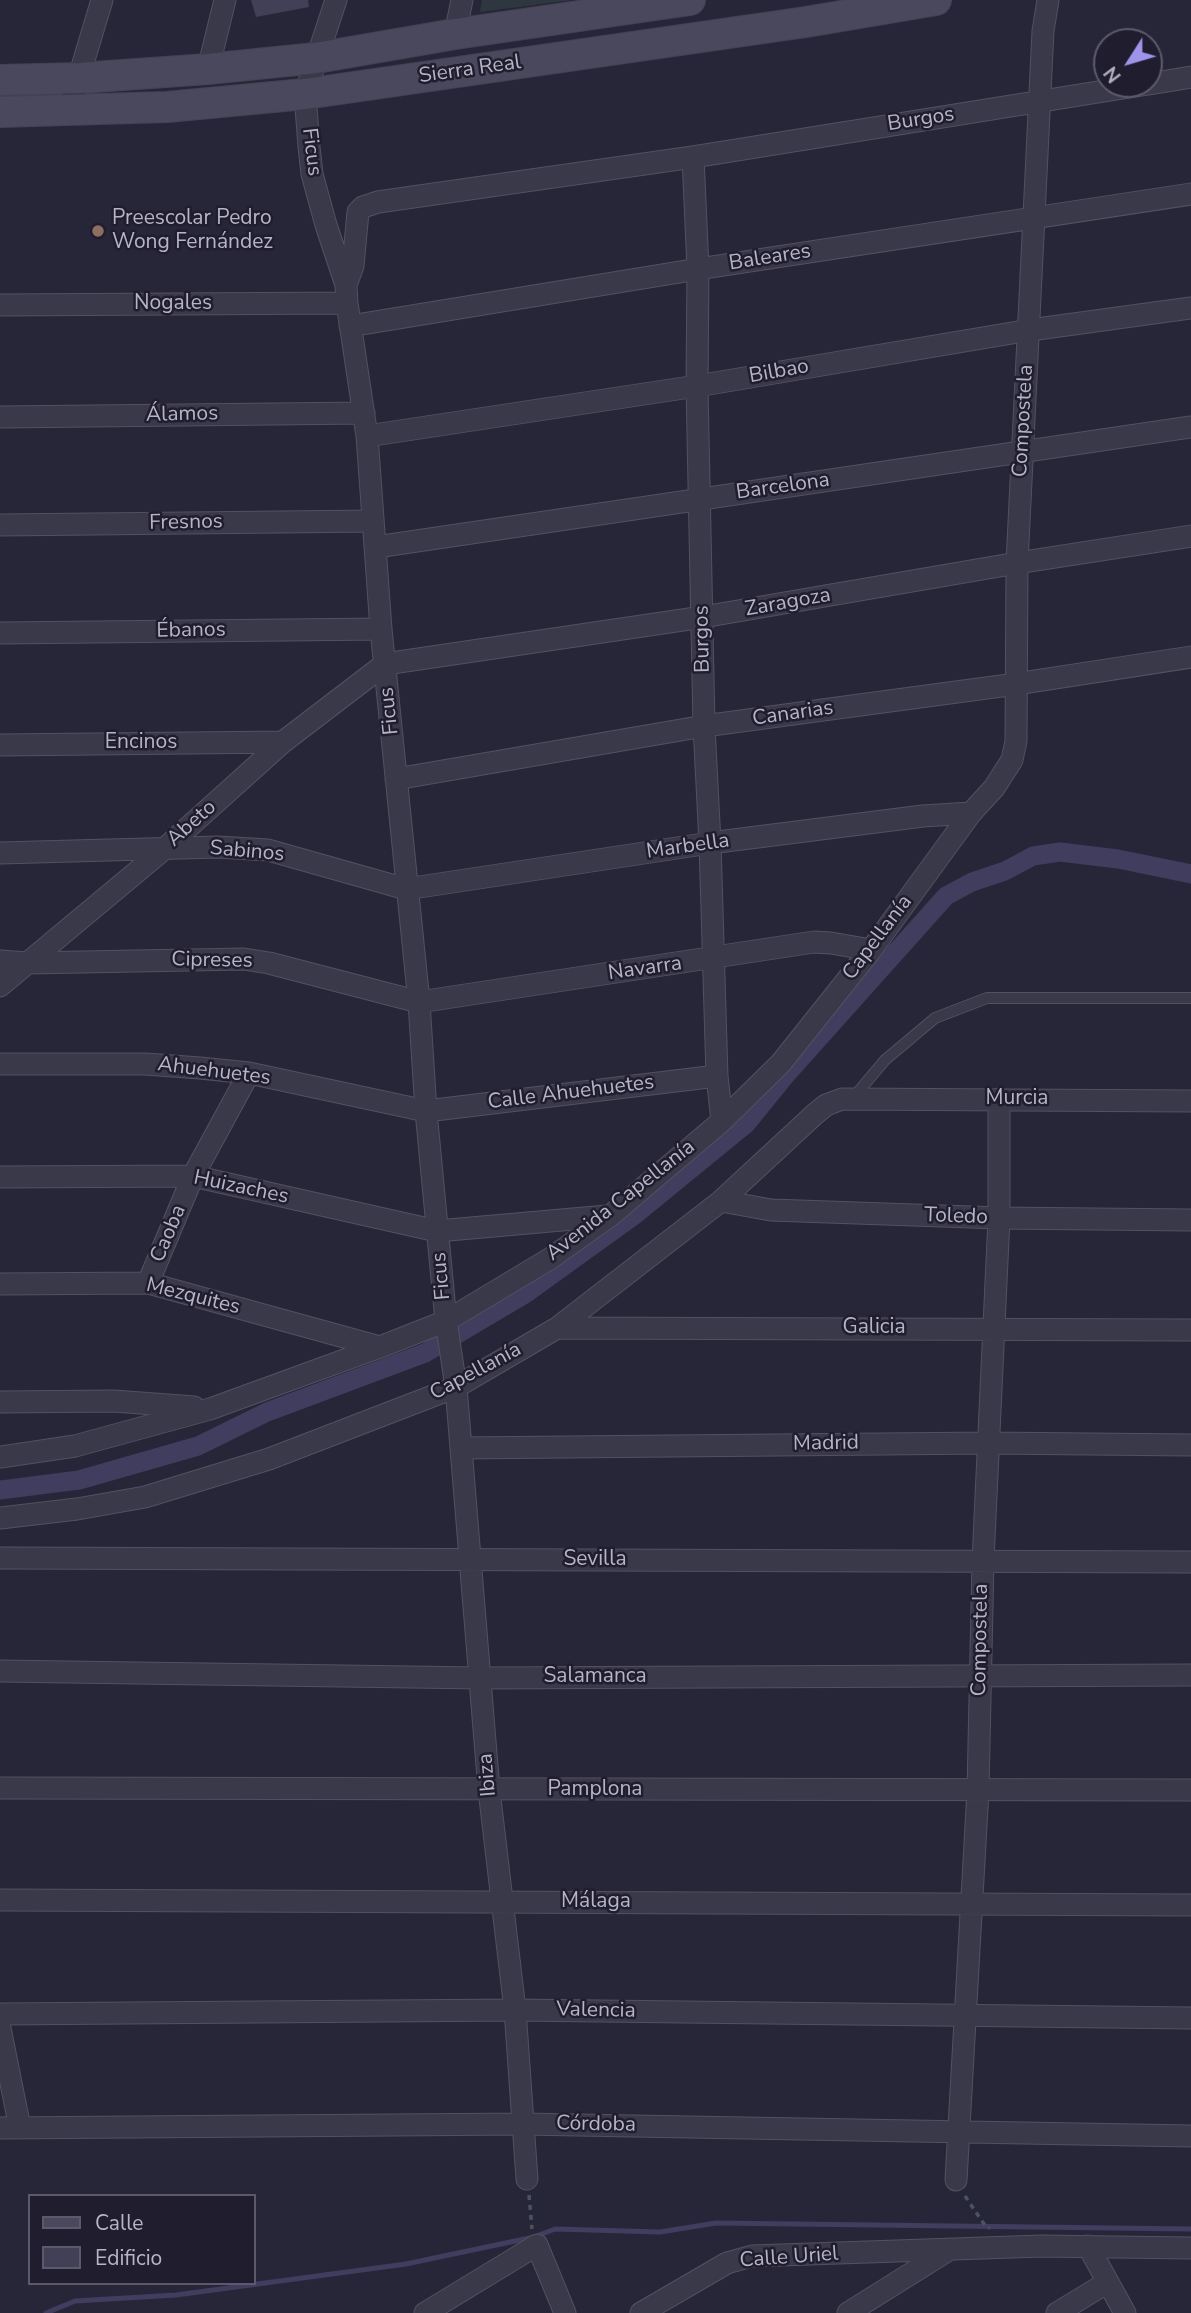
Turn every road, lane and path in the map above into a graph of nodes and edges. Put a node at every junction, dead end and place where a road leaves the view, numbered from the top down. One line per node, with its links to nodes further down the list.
1 (102, 0): 12 (street)
2 (225, 0): 11 (street)
3 (336, 0): 10 (street, Ficus)
4 (462, 0): 9 (street)
5 (690, 0): 9 (street, Sierra Real)
6 (936, 0): 8 (street, Sierra Real)
7 (1048, 0): 18 (street, Compostela)
8 (807, 11): 17 (street, Sierra Real)
9 (455, 34): 10 (street, Sierra Real)
10 (316, 58): 11 (street, Sierra Real); 17 (street, Ficus)
11 (208, 69): 12 (street, Sierra Real)
12 (80, 78): 14 (street, Sierra Real); 19 (street)
13 (1191, 78): 15 (street, Burgos)
14 (0, 80)
15 (1163, 82)
16 (1093, 92): 18 (street, Burgos)
17 (305, 94): 19 (street, Sierra Real); 25 (street, Ficus)
18 (1040, 100): 21 (street, Burgos); 23 (street, Compostela)
19 (69, 110): 20 (street, Sierra Real)
20 (0, 112)
21 (693, 157): 24 (street, Burgos); 25 (street, Burgos)
22 (1191, 194): 23 (street, Baleares)
23 (1034, 217): 24 (street, Baleares); 29 (street, Compostela)
24 (698, 269): 28 (street, Baleares); 30 (street, Burgos)
25 (346, 294): 26 (street, Nogales); 28 (street, Ficus)
26 (0, 304)
27 (1191, 307): 29 (street, Bilbao)
28 (350, 326): 31 (street, Ficus)
29 (1030, 330): 30 (street, Bilbao); 35 (street, Compostela)
30 (697, 386): 34 (street, Bilbao); 36 (street, Burgos)
31 (364, 413): 32 (street, Álamos); 34 (street, Ficus)
32 (0, 417)
33 (1191, 427): 35 (street, Barcelona)
34 (367, 436): 37 (street, Ficus)
35 (1023, 451): 36 (street, Barcelona); 41 (street, Compostela)
36 (699, 500): 40 (street, Barcelona); 42 (street, Burgos)
37 (373, 521): 38 (street, Fresnos); 40 (street, Ficus)
38 (0, 525)
39 (1191, 537): 41 (street, Zaragoza)
40 (376, 547): 43 (street, Ficus)
41 (1017, 563): 42 (street, Zaragoza); 47 (street, Compostela)
42 (703, 617): 46 (street, Zaragoza); 48 (street, Burgos)
43 (382, 629): 44 (street, Ébanos); 46 (street, Ficus)
44 (0, 633)
45 (1191, 657): 47 (street, Canarias)
46 (385, 664): 50 (street, Abeto); 52 (street, Ficus)
47 (1016, 684): 48 (street, Canarias); 49 (street, Compostela)
48 (704, 726): 52 (street, Canarias); 54 (street, Burgos)
49 (1016, 741): 53 (street, Capellanía)
50 (283, 742): 51 (street, Encinos); 55 (street, Abeto)
51 (0, 745)
52 (396, 779): 57 (street, Ficus)
53 (971, 813): 54 (street, Marbella); 58 (street, Capellanía)
54 (710, 843): 57 (street, Marbella); 59 (street, Burgos)
55 (163, 850): 56 (street, Sabinos); 57 (street, Sabinos); 61 (street, Abeto)
56 (0, 853)
57 (406, 889): 64 (street, Ficus)
58 (871, 950): 59 (street, Navarra); 72 (street, Capellanía)
59 (713, 958): 64 (street, Navarra); 67 (street, Burgos)
60 (0, 961): 61 (street, Cipreses)
61 (27, 963): 62 (street, Abeto); 64 (street, Cipreses)
62 (0, 986)
63 (1191, 998): 68 (lane)
64 (419, 1002): 71 (street, Ficus)
65 (0, 1065): 66 (street, Ahuehuetes)
66 (249, 1073): 71 (street, Ahuehuetes); 73 (street, Caoba)
67 (717, 1076): 71 (street, Calle Ahuehuetes); 72 (street, Burgos)
68 (847, 1099): 69 (street, Murcia); 75 (street, Capellanía)
69 (999, 1099): 70 (street, Murcia); 77 (street, Compostela)
70 (1191, 1101)
71 (426, 1111): 79 (street, Ficus)
72 (722, 1121): 76 (street, Avenida Capellanía)
73 (193, 1176): 74 (street, Huizaches); 79 (street, Huizaches); 80 (street, Caoba)
74 (0, 1177)
75 (721, 1201): 77 (street, Toledo); 83 (street, Capellanía)
76 (610, 1216): 79 (street, Huizaches); 82 (street, Avenida Capellanía)
77 (999, 1218): 78 (street, Toledo); 84 (street, Compostela)
78 (1191, 1220)
79 (438, 1231): 82 (street, Ficus)
80 (148, 1283): 81 (street, Mezquites); 86 (street, Mezquites)
81 (0, 1284)
82 (447, 1326): 86 (street); 87 (street, Ficus)
83 (557, 1328): 84 (street, Galicia); 87 (street, Capellanía)
84 (995, 1328): 85 (street, Galicia); 90 (street, Compostela)
85 (1191, 1330)
86 (380, 1347): 89 (street)
87 (455, 1379): 92 (street, Ibiza); 94 (street, Capellanía)
88 (0, 1402): 89 (street)
89 (210, 1409): 93 (street)
90 (988, 1443): 91 (street, Madrid); 92 (street, Madrid); 97 (street, Compostela)
91 (1191, 1445)
92 (461, 1448): 96 (street, Ibiza)
93 (0, 1457)
94 (0, 1518)
95 (0, 1558): 96 (street, Sevilla)
96 (471, 1560): 97 (street, Sevilla); 102 (street, Ibiza)
97 (983, 1561): 98 (street, Sevilla); 100 (street, Compostela)
98 (1191, 1562)
99 (0, 1671): 102 (street, Salamanca)
100 (980, 1675): 101 (street, Salamanca); 102 (street, Salamanca); 105 (street, Compostela)
101 (1191, 1675)
102 (480, 1678): 104 (street, Ibiza)
103 (0, 1788): 104 (street, Pamplona)
104 (489, 1790): 105 (street, Pamplona); 108 (street, Ibiza)
105 (978, 1790): 106 (street, Pamplona); 109 (street, Compostela)
106 (1191, 1790)
107 (0, 1900): 108 (street, Málaga)
108 (503, 1901): 109 (street, Málaga); 111 (street, Ibiza)
109 (972, 1903): 110 (street, Málaga); 113 (street, Compostela)
110 (1191, 1905)
111 (515, 2010): 112 (street, Valencia); 113 (street, Valencia); 116 (street, Ibiza)
112 (0, 2014)
113 (966, 2015): 114 (street, Valencia); 118 (street, Compostela)
114 (1191, 2018)
115 (0, 2028): 117 (street)
116 (523, 2124): 117 (street, Córdoba); 118 (street, Córdoba); 120 (street, Ibiza)
117 (10, 2128)
118 (960, 2132): 119 (street, Córdoba); 121 (street, Compostela)
119 (1191, 2136)
120 (527, 2179): 123 (path)
121 (956, 2180): 122 (path)
122 (995, 2230)
123 (537, 2245): 128 (street); 129 (street)
124 (1088, 2246): 125 (street, Calle Uriel); 126 (street, Calle Uriel); 127 (street)
125 (1191, 2248)
126 (950, 2250): 130 (street, Calle Uriel); 131 (street)
127 (1108, 2282): 132 (street); 133 (street)
128 (425, 2313)
129 (565, 2313)
130 (641, 2313)
131 (848, 2313)
132 (1057, 2313)
133 (1125, 2313)

